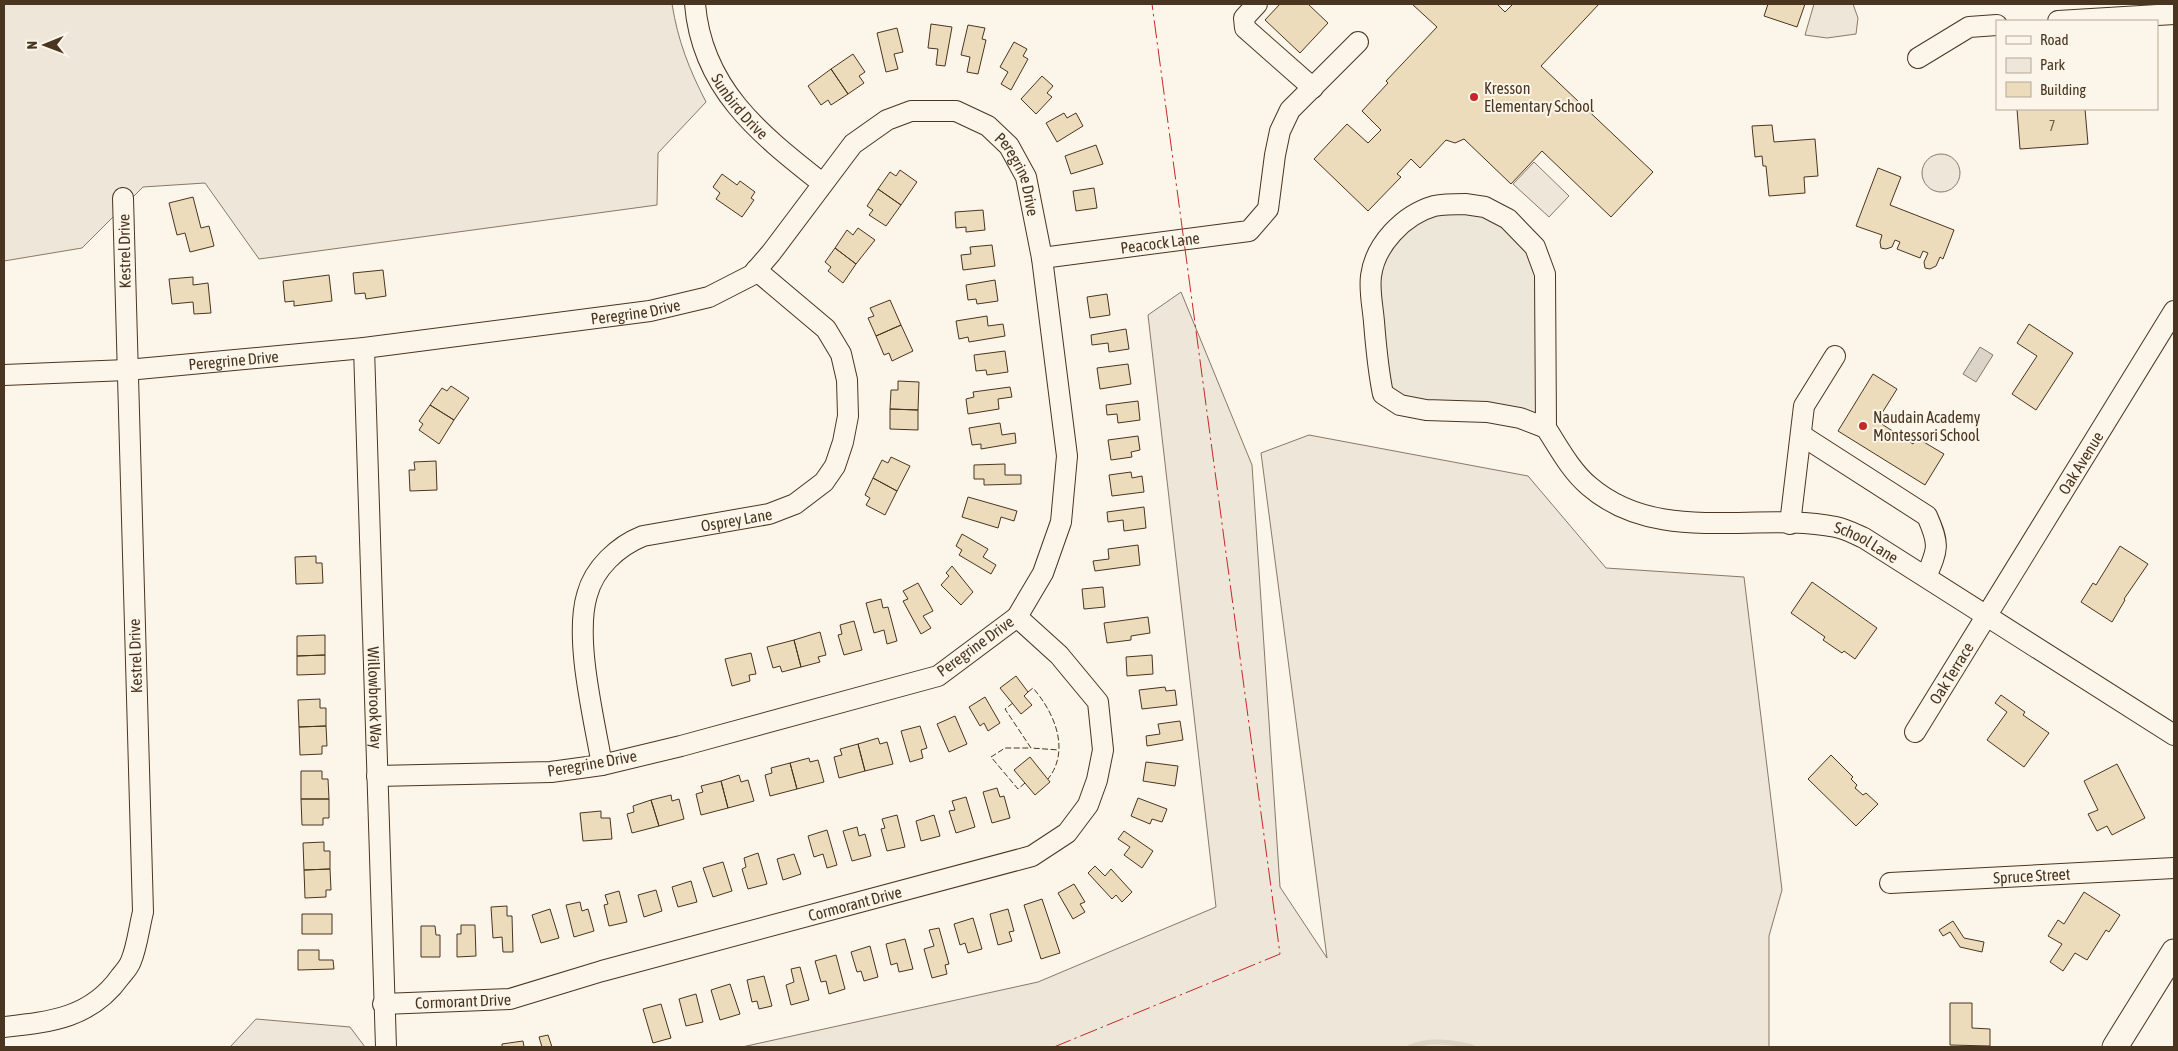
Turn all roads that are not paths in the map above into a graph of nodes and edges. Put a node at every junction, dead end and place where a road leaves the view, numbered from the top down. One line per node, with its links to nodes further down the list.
1 (695, 4): 9 (street, Sunbird Drive)
2 (1257, 4): 8 (street)
3 (2174, 14): 4 (street)
4 (2075, 20)
5 (1996, 25): 7 (street)
6 (1358, 42): 8 (street)
7 (1918, 58)
8 (1313, 88): 11 (street, Peacock Lane)
9 (822, 183): 11 (street, Peregrine Drive); 12 (street, Peregrine Drive)
10 (123, 198): 16 (street, Kestrel Drive)
11 (1042, 258): 23 (street, Peregrine Drive)
12 (756, 270): 14 (street, Peregrine Drive); 26 (street, Osprey Lane)
13 (2174, 311): 22 (street, Oak Avenue)
14 (364, 348): 16 (street, Peregrine Drive); 27 (street, Willowbrook Way)
15 (1835, 356): 19 (street)
16 (126, 370): 17 (street, Peregrine Drive); 32 (street, Kestrel Drive)
17 (4, 375)
18 (1546, 428): 18 (street); 20 (street, School Lane)
19 (1800, 435): 20 (street); 21 (street)
20 (1790, 524): 21 (street, School Lane)
21 (1926, 577): 22 (street, School Lane)
22 (1987, 615): 24 (street, Oak Terrace); 25 (street, School Lane)
23 (1017, 617): 26 (street, Peregrine Drive); 31 (street, Cormorant Drive)
24 (1915, 732)
25 (2174, 735)
26 (602, 765): 27 (street, Peregrine Drive)
27 (377, 776): 31 (street, Willowbrook Way)
28 (2174, 868): 29 (street, Spruce Street)
29 (1890, 882)
30 (2174, 952): 34 (main road)
31 (383, 1004): 33 (street, Willowbrook Way)
32 (4, 1027)
33 (386, 1047)
34 (2115, 1047)

